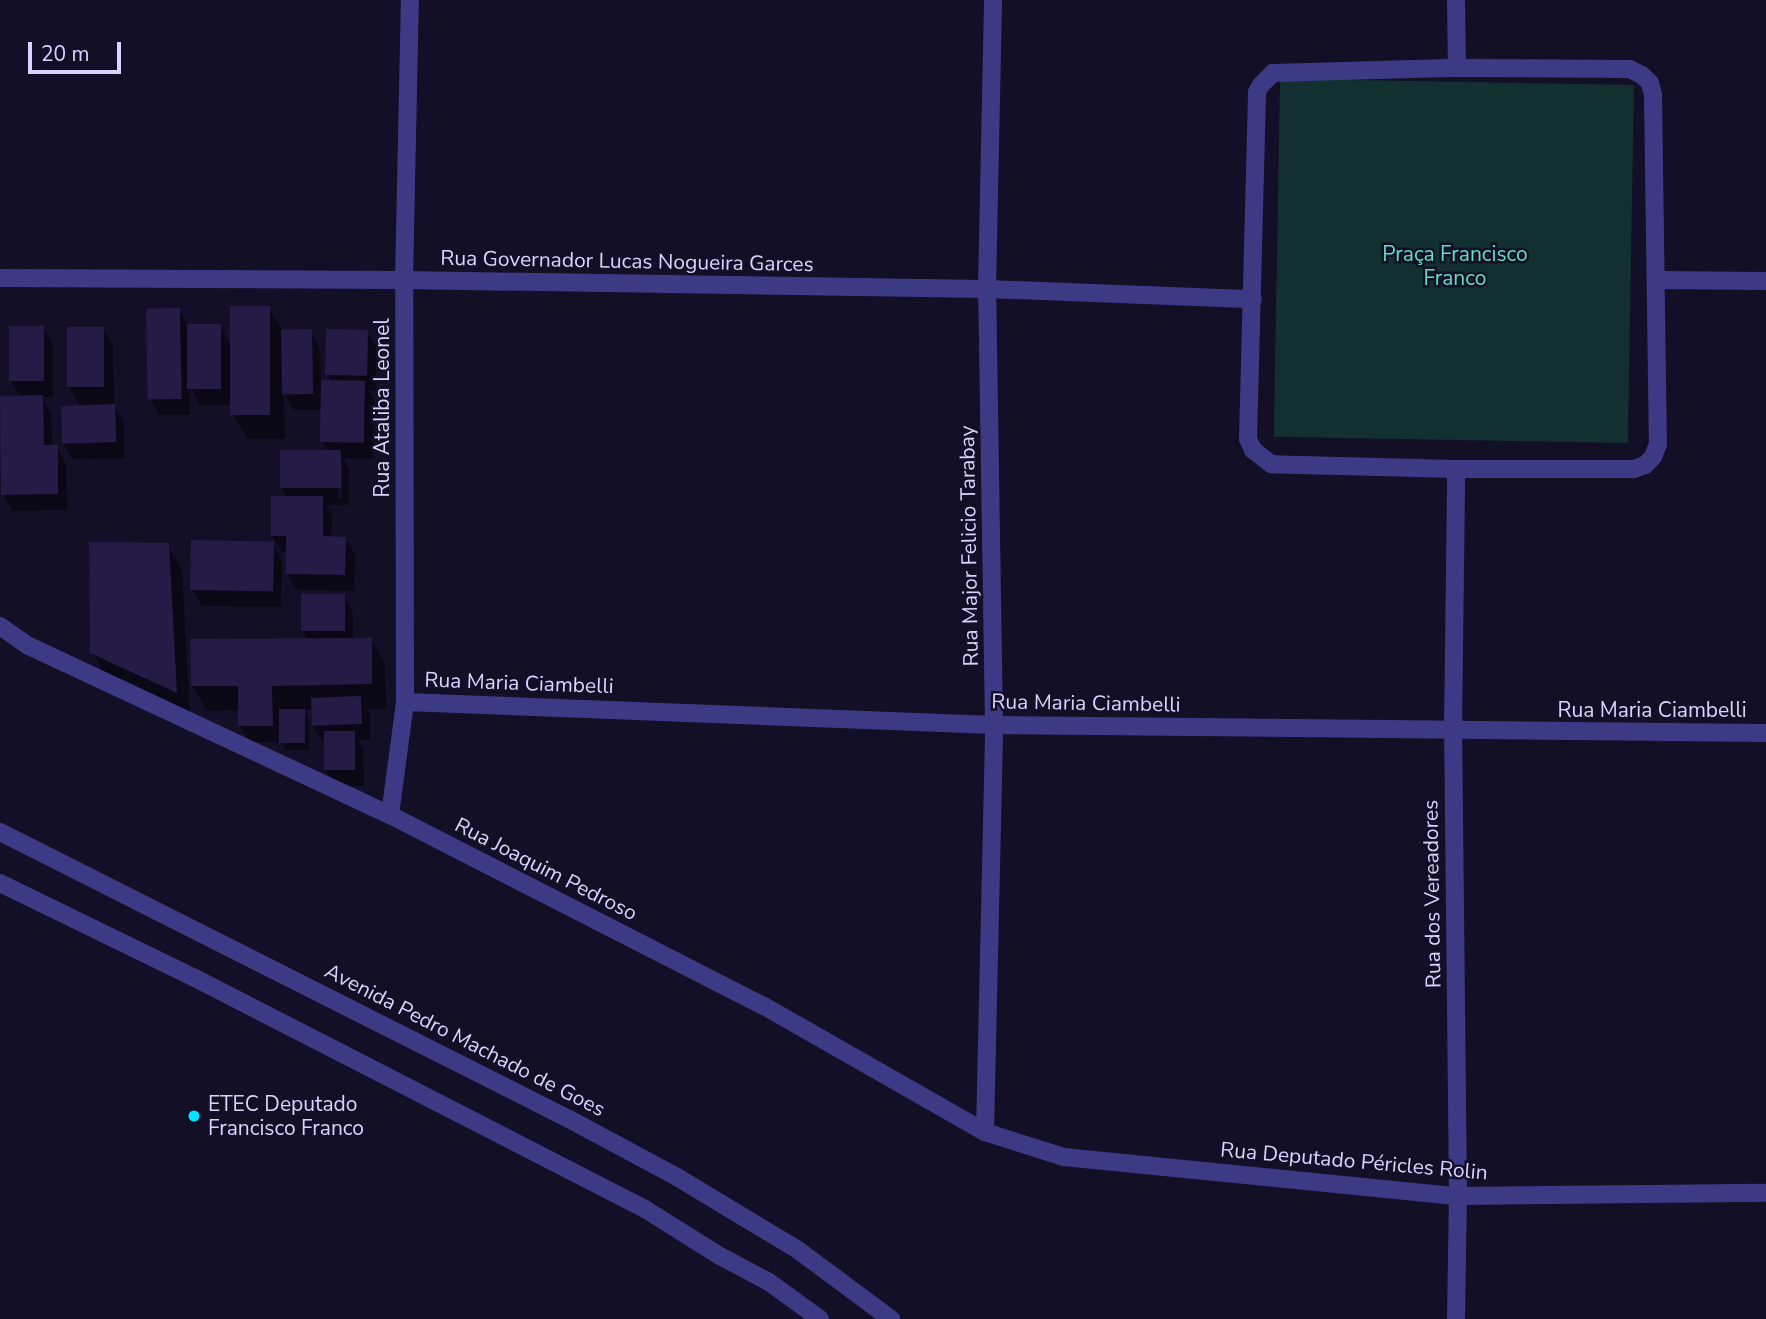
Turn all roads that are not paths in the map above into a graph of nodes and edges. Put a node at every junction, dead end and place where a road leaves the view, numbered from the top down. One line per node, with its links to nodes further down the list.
1 (410, 0): 6 (street, Rua Ataliba Leonel)
2 (993, 0): 9 (street, Rua Major Felicio Tarabay)
3 (1456, 0): 4 (street)
4 (1457, 68): 7 (street); 10 (street)
5 (0, 278): 6 (street, Rua Governador Lucas Nogueira Garces)
6 (404, 280): 9 (street, Rua Governador Lucas Nogueira Garces); 13 (street, Rua Ataliba Leonel)
7 (1657, 280): 8 (street); 11 (street)
8 (1766, 281)
9 (987, 289): 10 (street, Rua Governador Lucas Nogueira Garces); 14 (street, Rua Major Felicio Tarabay)
10 (1254, 299): 11 (street)
11 (1456, 469): 15 (street, Rua dos Vereadores)
12 (1, 628): 17 (street, Rua Joaquim Pedroso)
13 (405, 702): 14 (street, Rua Maria Ciambelli); 17 (street, Rua Ataliba Leonel)
14 (994, 725): 15 (street, Rua Maria Ciambelli); 20 (street, Rua Major Felicio Tarabay)
15 (1453, 732): 16 (street, Rua Maria Ciambelli); 23 (street, Rua dos Vereadores)
16 (1766, 733)
17 (390, 815): 20 (street, Rua Joaquim Pedroso)
18 (0, 832): 25 (street, Avenida Pedro Machado de Goes)
19 (0, 883): 24 (street)
20 (985, 1132): 21 (street, Rua Joaquim Pedroso)
21 (1064, 1157): 23 (street, Rua Deputado Péricles Rolin)
22 (1766, 1193): 23 (street, Rua Deputado Péricles Rolin)
23 (1458, 1196): 26 (street, Rua dos Vereadores)
24 (820, 1319)
25 (891, 1319)
26 (1456, 1319)

